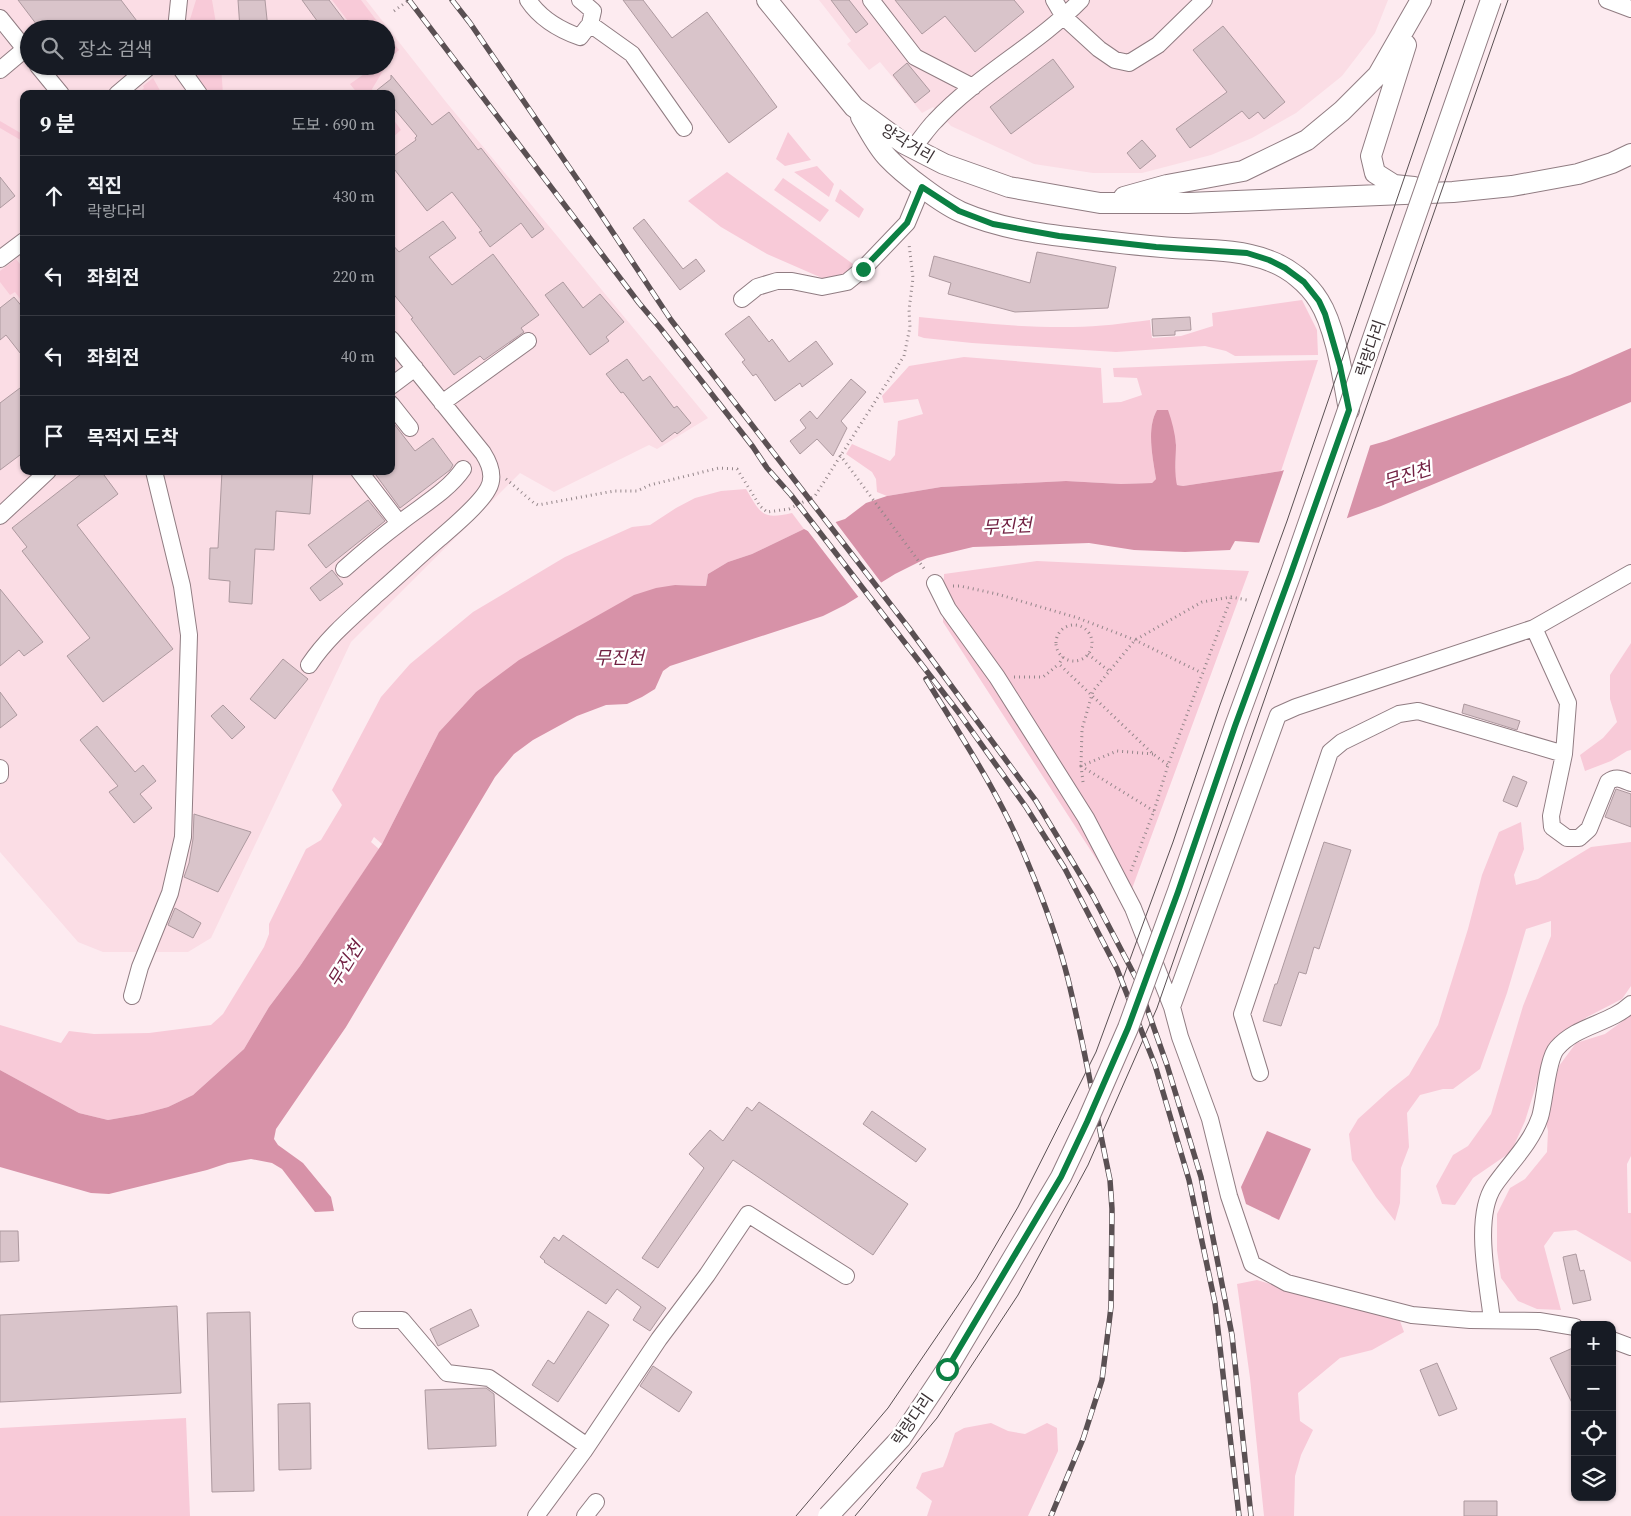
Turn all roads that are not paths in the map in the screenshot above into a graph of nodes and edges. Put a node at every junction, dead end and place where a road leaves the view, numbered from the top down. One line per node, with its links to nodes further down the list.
1 (179, 0): 15 (street)
2 (528, 0): 16 (street)
3 (580, 0): 16 (street)
4 (767, 0): 27 (main road, 양각거리)
5 (871, 0): 23 (street)
6 (1054, 0): 13 (street)
7 (1081, 0): 13 (street)
8 (1204, 0): 13 (street)
9 (1421, 0): 32 (main road); 33 (main road)
10 (1491, 0): 43 (main road, 락랑다리, bridge)
11 (1607, 0): 12 (street)
12 (1631, 8)
13 (1064, 17): 23 (street)
14 (0, 18): 17 (street)
15 (177, 20)
16 (590, 24): 28 (street)
17 (20, 43)
18 (20, 57): 19 (street)
19 (0, 70)
20 (45, 75): 24 (street)
21 (139, 75): 25 (street)
22 (185, 75): 26 (street)
23 (972, 87): 29 (street)
24 (58, 90)
25 (122, 90)
26 (196, 90)
27 (854, 107): 29 (main road, 양각거리); 31 (main road)
28 (684, 128)
29 (914, 148): 33 (main road, 양각거리)
30 (1631, 154): 32 (main road)
31 (927, 190): 36 (street); 43 (main road)
32 (1453, 192): 33 (main road, 양각거리)
33 (1100, 203)
34 (20, 244): 35 (street)
35 (0, 259)
36 (742, 299)
37 (528, 341): 41 (street)
38 (395, 344): 39 (street)
39 (415, 368): 40 (street); 41 (street)
40 (395, 383)
41 (442, 403): 55 (street)
42 (395, 409): 44 (street)
43 (1349, 410): 74 (main road, 락랑다리, bridge)
44 (410, 428)
45 (463, 469): 50 (street)
46 (44, 475): 49 (street)
47 (155, 475): 60 (street)
48 (362, 475): 50 (street)
49 (0, 516)
50 (399, 523): 51 (street)
51 (344, 569)
52 (1631, 573): 54 (street)
53 (936, 585): 62 (street)
54 (1534, 628): 56 (street); 62 (street)
55 (309, 665)
56 (1564, 754): 59 (street); 63 (street)
57 (0, 768): 58 (street)
58 (0, 775)
59 (1631, 783)
60 (132, 996)
61 (1631, 1004): 66 (street)
62 (1172, 1007): 66 (street)
63 (1260, 1073)
64 (846, 1276): 70 (street)
65 (361, 1320): 70 (street)
66 (1492, 1320): 67 (street)
67 (1571, 1326)
68 (1616, 1341): 69 (street)
69 (1631, 1347)
70 (587, 1446): 72 (street)
71 (596, 1502): 73 (street)
72 (536, 1516)
73 (585, 1516)
74 (828, 1516)

